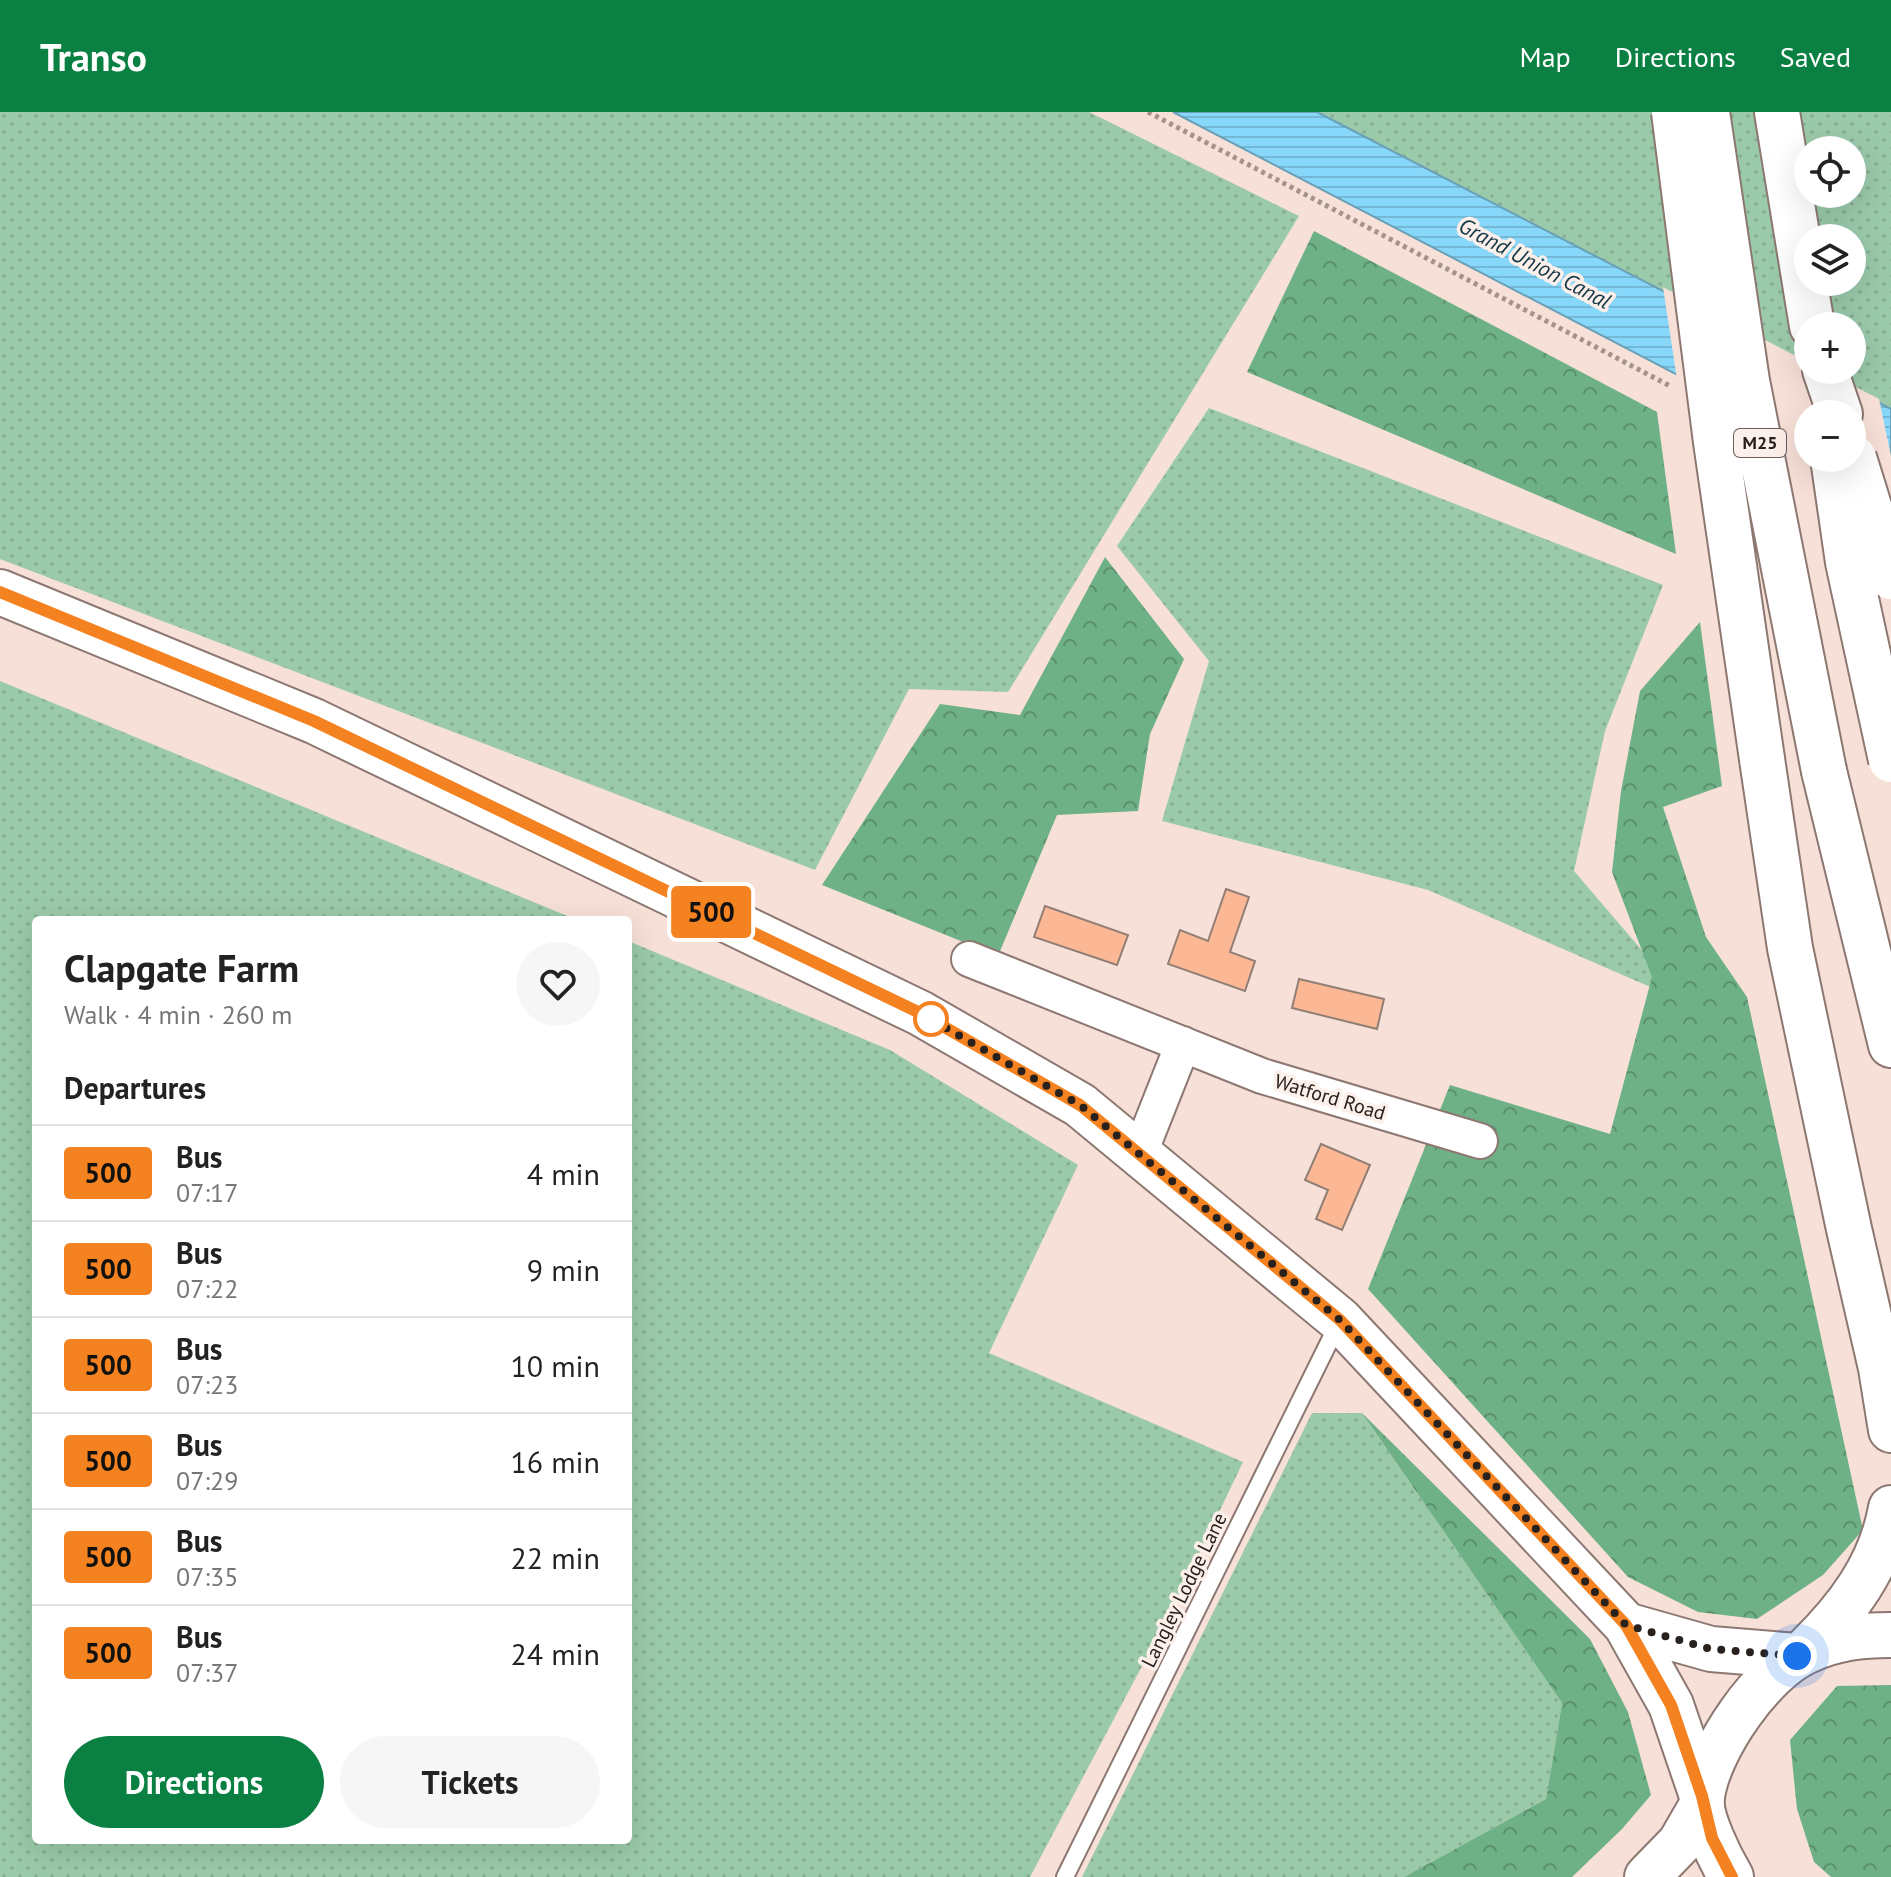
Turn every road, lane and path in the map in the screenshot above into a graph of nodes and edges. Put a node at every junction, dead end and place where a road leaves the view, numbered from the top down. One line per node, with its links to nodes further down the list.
1 (1148, 112): 6 (path)
2 (1674, 112): 18 (main road, M25, bridge)
3 (1707, 112): 14 (main road, M25, bridge)
4 (1777, 112): 5 (main road)
5 (1810, 312)
6 (1662, 381)
7 (1835, 472): 11 (main road, bridge)
8 (1858, 472): 9 (main road, bridge)
9 (1891, 577)
10 (0, 592): 16 (main road)
11 (1891, 760)
12 (969, 959): 13 (street, Watford Road)
13 (1183, 1044): 15 (street, Watford Road); 16 (street)
14 (1891, 1045)
15 (1480, 1141)
16 (1139, 1155): 17 (main road)
17 (1340, 1320): 20 (main road); 24 (lane, Langley Lodge Lane)
18 (1891, 1430)
19 (1891, 1508): 22 (main road)
20 (1626, 1625): 22 (main road); 23 (main road)
21 (1891, 1635): 22 (main road)
22 (1801, 1653): 23 (main road)
23 (1702, 1800): 25 (main road); 26 (main road)
24 (1065, 1877)
25 (1647, 1877)
26 (1731, 1877)

